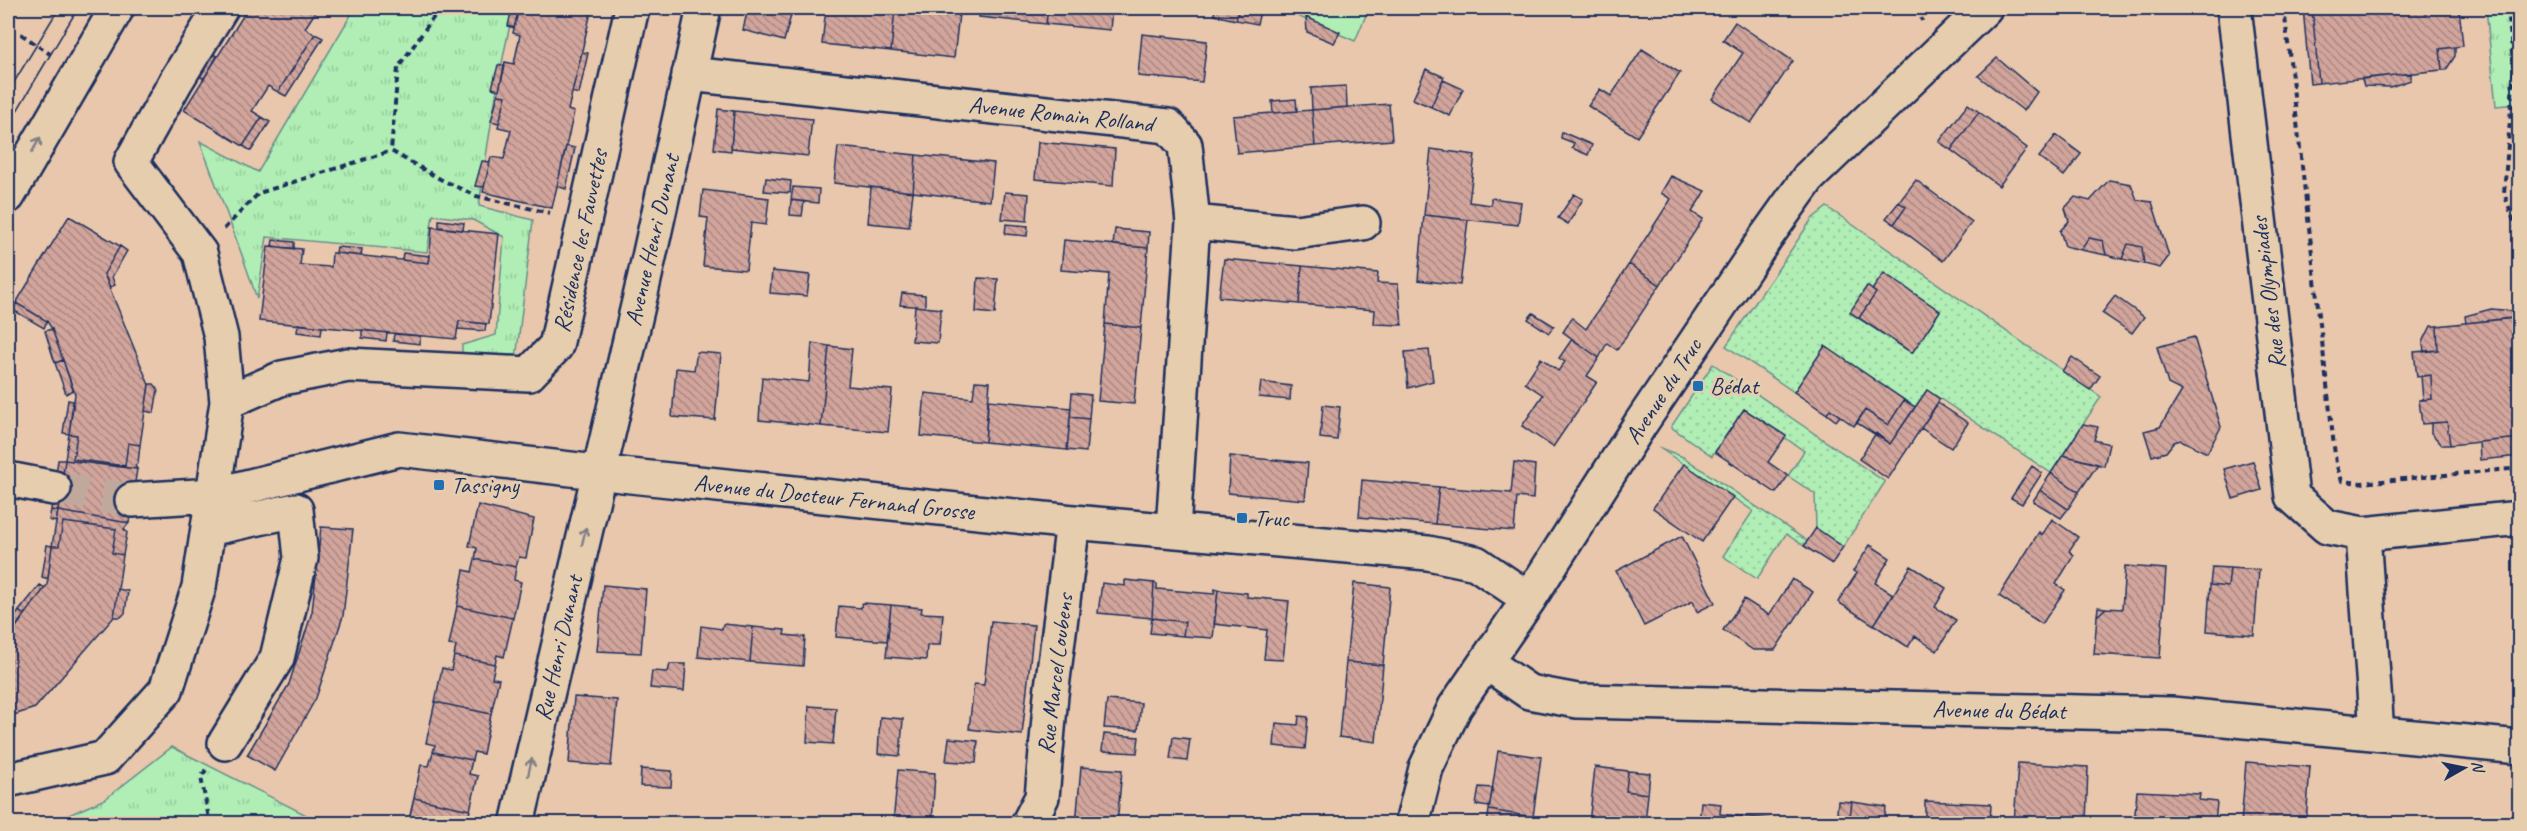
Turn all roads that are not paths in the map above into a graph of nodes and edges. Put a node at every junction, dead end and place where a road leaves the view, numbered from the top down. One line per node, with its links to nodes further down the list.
1 (117, 8): 8 (street, one-way to 1)
2 (221, 8): 11 (street)
3 (632, 8): 11 (street, Résidence les Fauvettes)
4 (704, 8): 7 (street, Avenue Henri Dunant)
5 (1985, 8): 22 (street, Avenue du Truc)
6 (2234, 8): 21 (street, Rue des Olympiades)
7 (689, 74): 9 (street, Avenue Romain Rolland); 12 (street, Avenue Henri Dunant)
8 (8, 196)
9 (1193, 222): 10 (street); 20 (street, Avenue Romain Rolland)
10 (1363, 223)
11 (227, 402): 15 (street)
12 (599, 471): 15 (street, Avenue du Docteur Fernand Grosse); 18 (street, Avenue du Docteur Fernand Grosse); 28 (street, Rue Henri Dunant, one-way to 12)
13 (8, 479): 14 (street)
14 (54, 488)
15 (214, 495): 16 (street, Avenue du Docteur Fernand Grosse); 19 (street)
16 (132, 500)
17 (2520, 518): 21 (street, Rue des Olympiades)
18 (1074, 522): 20 (street, Avenue du Docteur Fernand Grosse); 29 (street, Rue Marcel Loubens)
19 (208, 529): 25 (street); 27 (street)
20 (1173, 530): 22 (street, Avenue du Docteur Fernand Grosse)
21 (2363, 534): 24 (street)
22 (1529, 599): 23 (street, Avenue du Truc)
23 (1487, 663): 24 (street, Avenue du Bédat); 30 (street, Avenue du Truc)
24 (2377, 733): 26 (street, Avenue du Bédat)
25 (225, 744)
26 (2520, 747)
27 (8, 780)
28 (517, 824)
29 (1028, 824)
30 (1412, 824)

